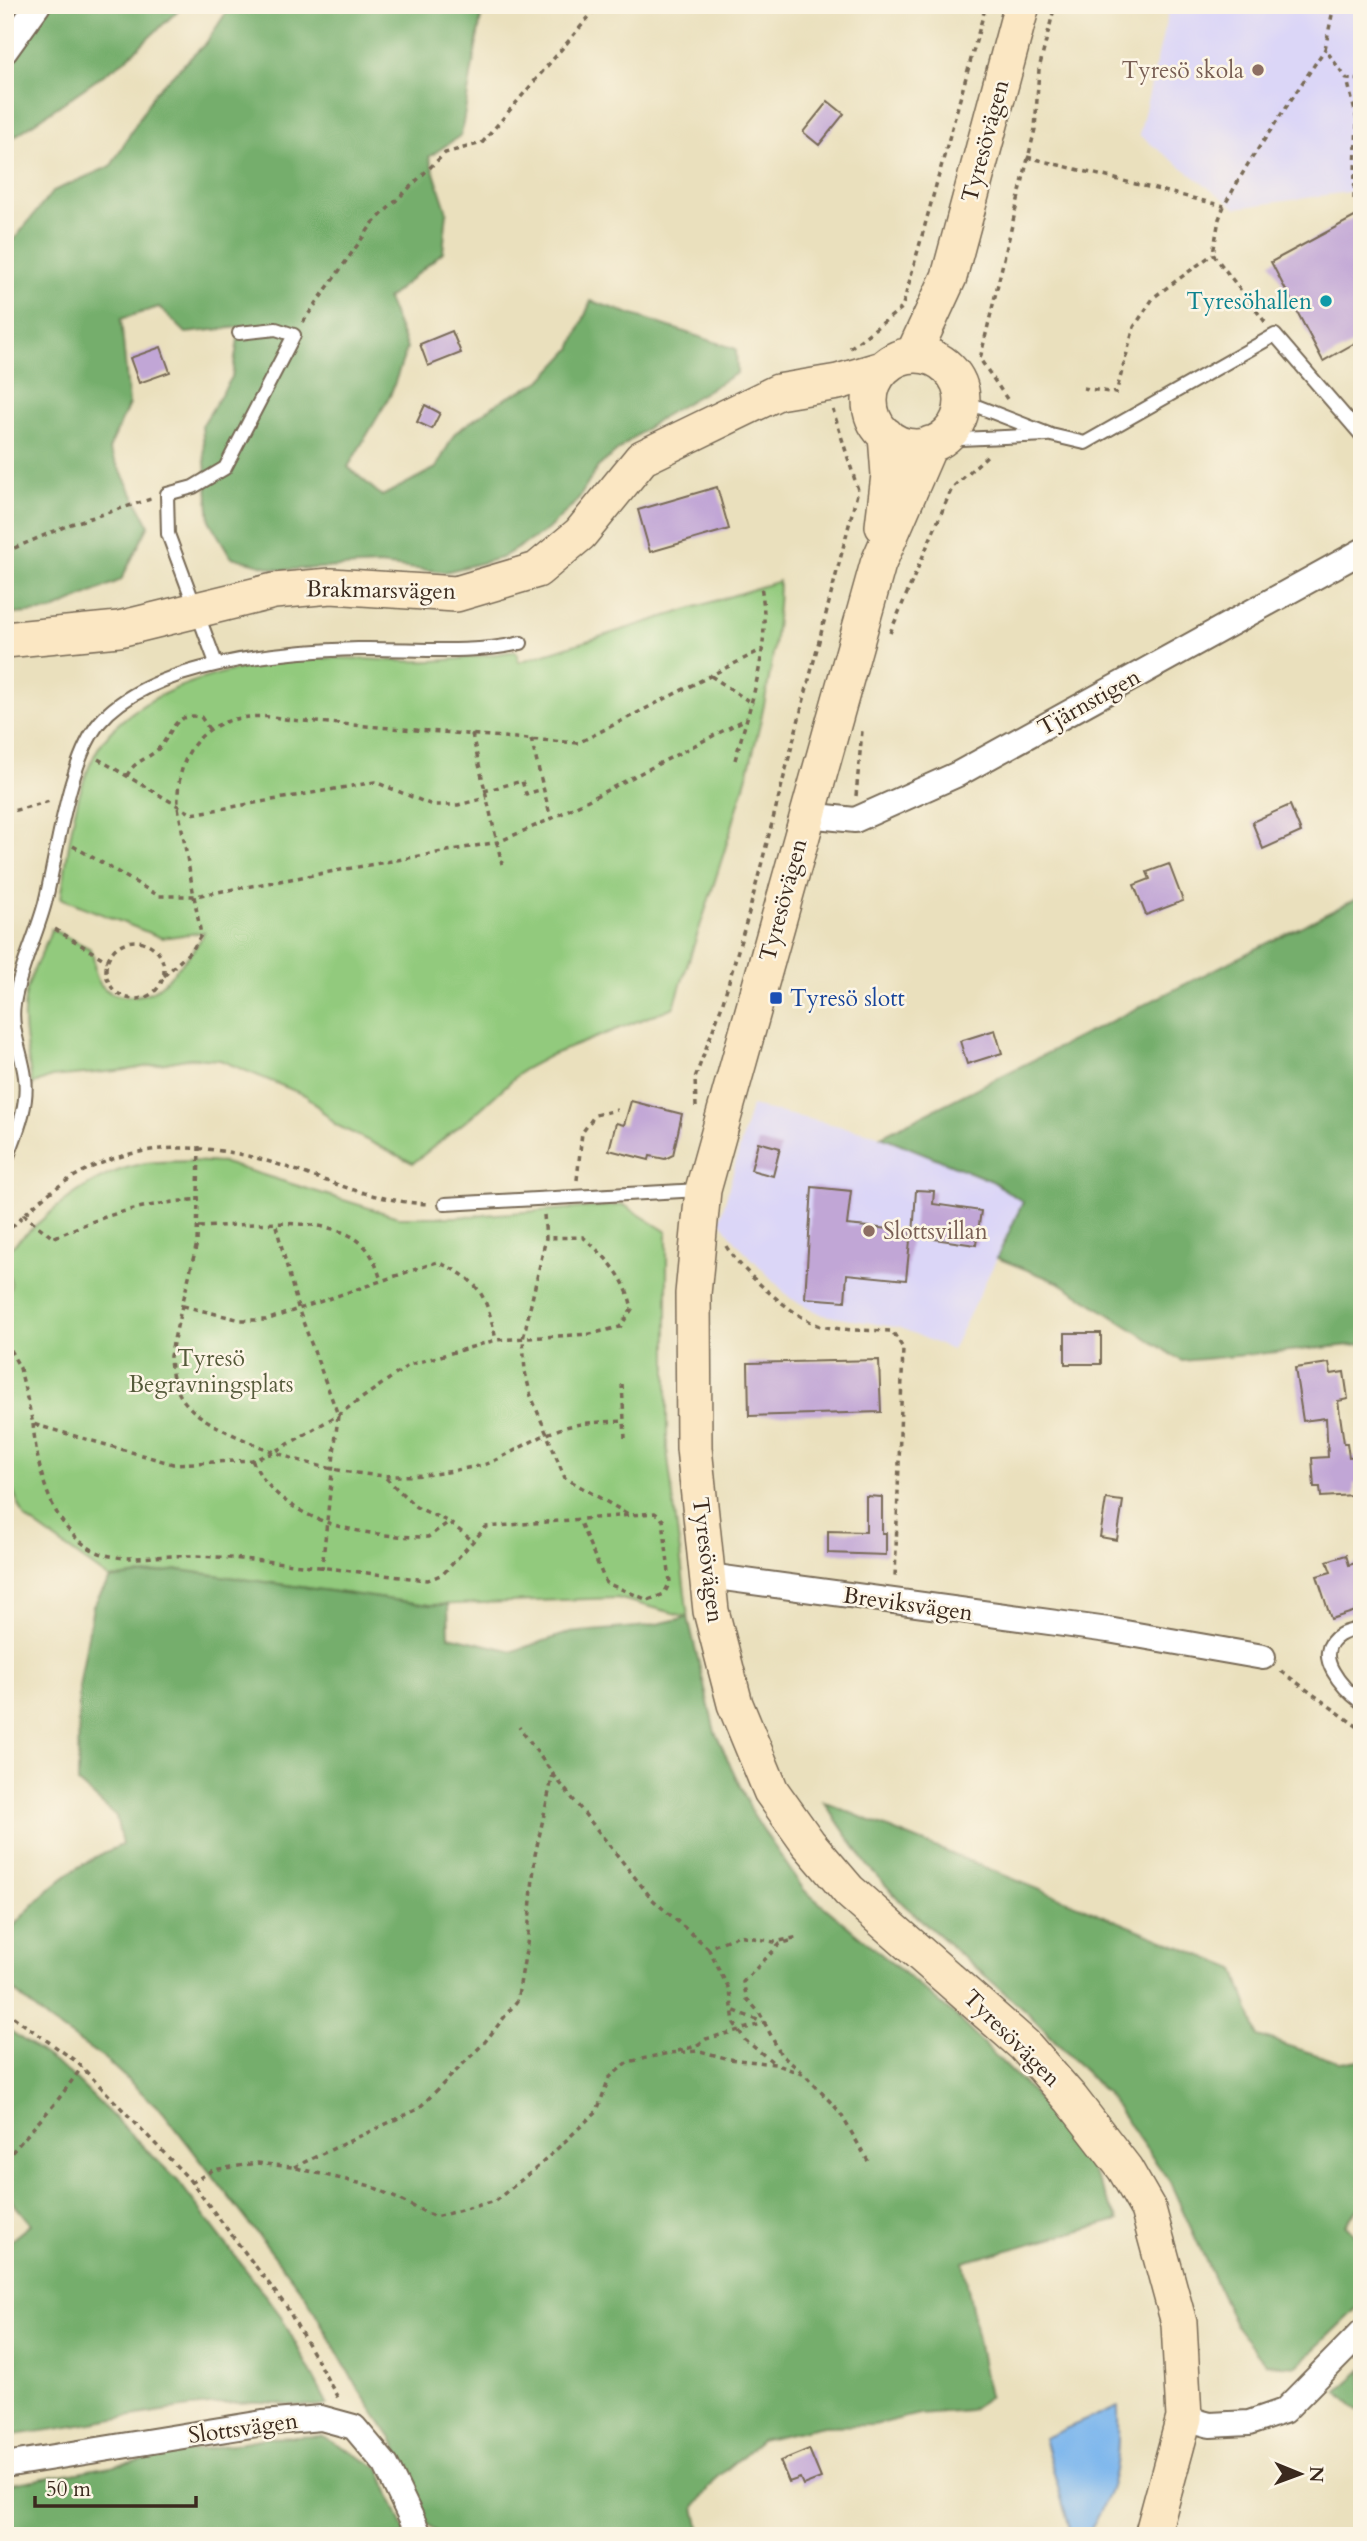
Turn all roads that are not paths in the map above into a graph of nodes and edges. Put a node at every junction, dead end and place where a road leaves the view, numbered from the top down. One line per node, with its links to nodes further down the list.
1 (38, 5): 3 (street)
2 (1022, 5): 4 (main road, Tyresövägen)
3 (5, 51)
4 (949, 278): 6 (main road, Tyresövägen); 7 (main road, Tyresövägen)
5 (239, 333): 16 (lane)
6 (897, 362): 7 (main road); 8 (main road, Brakmarsvägen); 10 (main road, Tyresövägen)
7 (948, 368): 9 (main road, Tyresövägen)
8 (836, 392): 10 (main road, Brakmarsvägen); 16 (main road, Brakmarsvägen)
9 (961, 400): 11 (lane); 13 (main road, Tyresövägen)
10 (881, 428): 13 (main road); 15 (main road, Tyresövägen)
11 (1051, 435): 12 (lane); 13 (lane)
12 (1362, 436)
13 (934, 442): 15 (main road, Tyresövägen)
14 (1362, 551): 20 (street, Tjärnstigen)
15 (878, 564): 20 (main road, Tyresövägen)
16 (194, 610): 17 (main road, Brakmarsvägen); 19 (lane)
17 (5, 640)
18 (522, 643): 19 (lane)
19 (216, 663): 21 (lane)
20 (807, 814): 23 (main road, Tyresövägen)
21 (5, 1164)
22 (445, 1204): 23 (lane)
23 (701, 1206): 24 (main road, Tyresövägen)
24 (709, 1576): 26 (street, Breviksvägen); 29 (main road, Tyresövägen)
25 (1362, 1628): 27 (lane)
26 (1263, 1657)
27 (1362, 1703)
28 (1362, 2332): 29 (street)
29 (1184, 2418): 32 (main road)
30 (5, 2465): 31 (street, Slottsvägen)
31 (420, 2536)
32 (1153, 2536)

